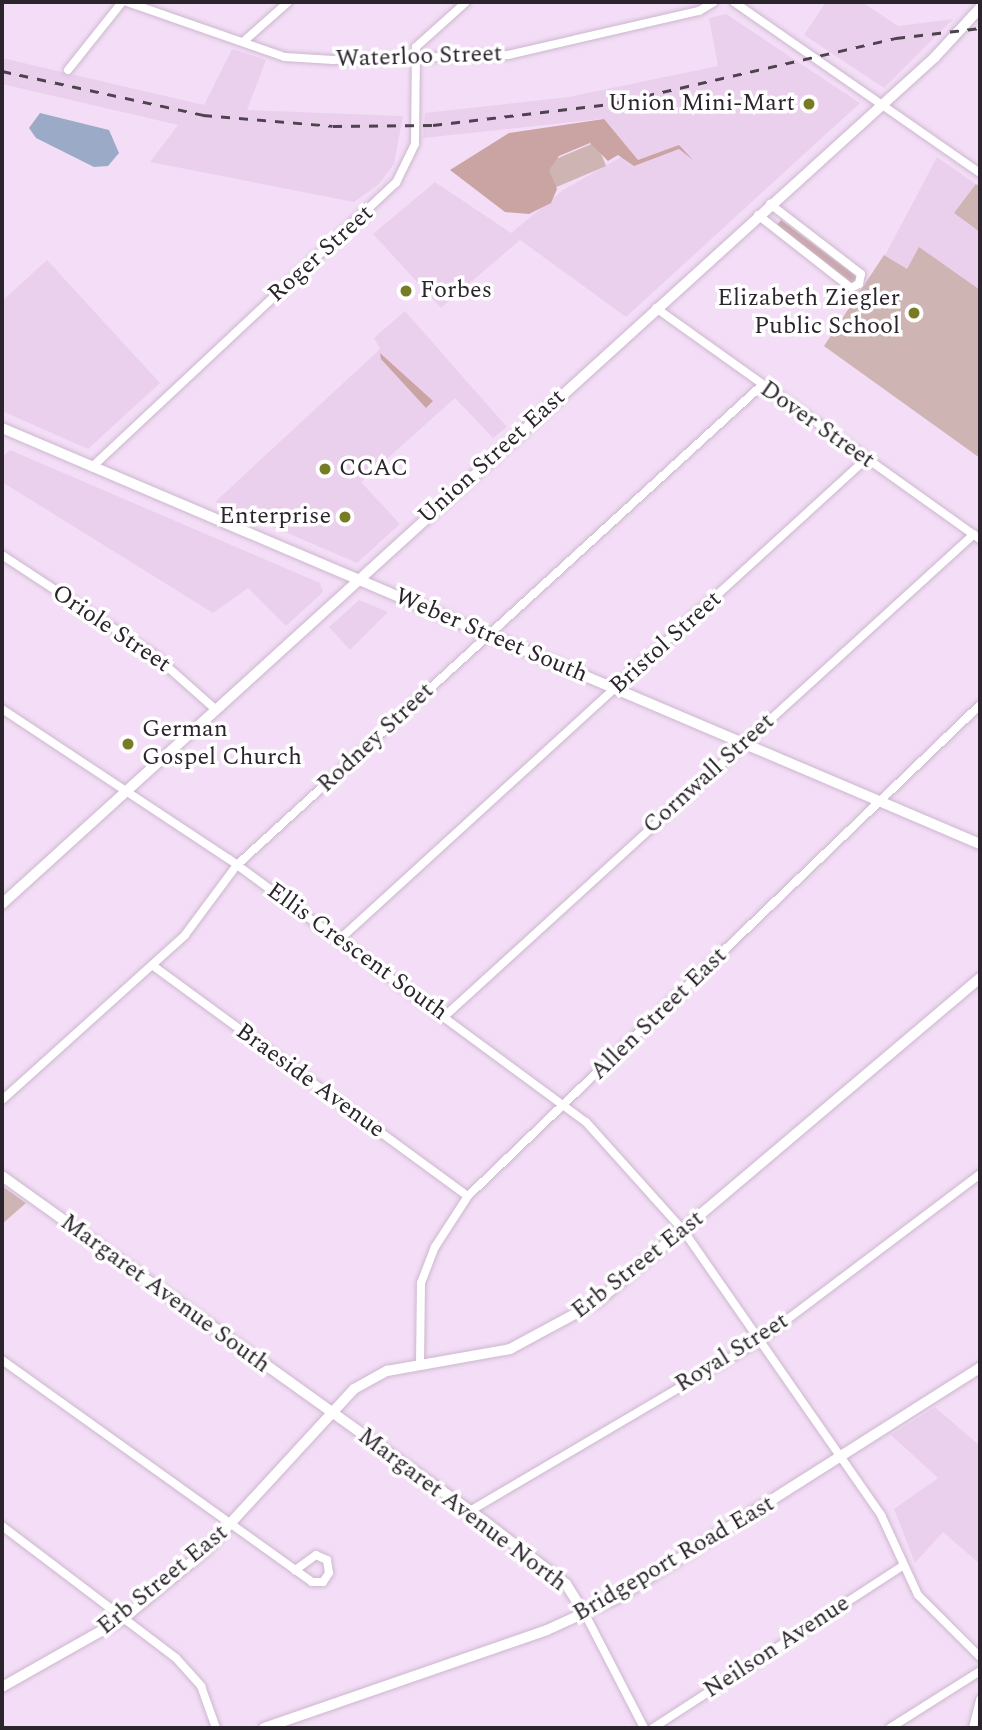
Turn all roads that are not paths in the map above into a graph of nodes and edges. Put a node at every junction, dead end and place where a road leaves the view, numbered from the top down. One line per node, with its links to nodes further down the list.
1 (124, 2): 7 (street, Waterloo Street); 9 (street)
2 (288, 2): 7 (street)
3 (466, 2): 8 (street)
4 (714, 2): 8 (street, Waterloo Street)
5 (734, 2): 10 (street)
6 (980, 8): 10 (main road, Union Street East)
7 (243, 42): 8 (street, Waterloo Street)
8 (412, 58): 18 (street, Roger Street)
9 (68, 70)
10 (880, 103): 11 (street); 12 (main road, Union Street East)
11 (980, 173)
12 (770, 204): 13 (main road, Union Street East); 13 (street)
13 (758, 215): 14 (main road, Union Street East)
14 (656, 308): 15 (street, Dover Street); 21 (main road, Union Street East)
15 (761, 386): 17 (street, Dover Street); 22 (street, Rodney Street)
16 (4, 432): 18 (main road, Weber Street South)
17 (866, 459): 19 (street, Dover Street); 23 (street, Bristol Street)
18 (92, 467): 21 (main road, Weber Street South)
19 (977, 537): 27 (street, Cornwall Street)
20 (2, 555): 26 (street, Oriole Street)
21 (356, 580): 22 (main road, Weber Street South); 26 (main road, Union Street East)
22 (488, 635): 23 (main road, Weber Street South); 31 (street, Rodney Street)
23 (616, 689): 27 (main road, Weber Street South); 33 (street, Bristol Street)
24 (980, 705): 29 (street, Allen Street East)
25 (2, 709): 28 (street, Ellis Crescent South)
26 (215, 709): 28 (main road, Union Street East)
27 (744, 742): 29 (main road, Weber Street South); 36 (street, Cornwall Street)
28 (130, 790): 31 (street, Ellis Crescent South); 32 (main road, Union Street East)
29 (883, 802): 30 (main road, Weber Street South); 38 (street, Allen Street East)
30 (980, 844)
31 (237, 865): 33 (street, Ellis Crescent South); 34 (street, Rodney Street)
32 (2, 904)
33 (340, 939): 36 (street, Ellis Crescent South)
34 (152, 965): 37 (street, Rodney Street); 41 (street, Braeside Avenue)
35 (980, 978): 42 (main road, Erb Street East)
36 (446, 1015): 38 (street, Ellis Crescent South)
37 (2, 1100)
38 (566, 1104): 41 (street, Allen Street East); 42 (street, Ellis Crescent South)
39 (980, 1174): 43 (street, Royal Street)
40 (2, 1176): 47 (main road, Margaret Avenue South)
41 (468, 1196): 45 (street, Allen Street East)
42 (684, 1230): 43 (street, Ellis Crescent South); 45 (main road, Erb Street East)
43 (760, 1340): 48 (street, Ellis Crescent South); 49 (street, Royal Street)
44 (2, 1360): 51 (street)
45 (420, 1364): 47 (main road, Erb Street East)
46 (980, 1368): 48 (main road, Bridgeport Road East)
47 (330, 1410): 49 (main road, Margaret Avenue North); 51 (main road, Erb Street East)
48 (841, 1459): 52 (street, Ellis Crescent South); 54 (main road, Bridgeport Road East)
49 (470, 1511): 54 (main road, Margaret Avenue North)
50 (2, 1525): 55 (street)
51 (231, 1526): 53 (street); 55 (main road, Erb Street East)
52 (902, 1566): 56 (street, Ellis Crescent South); 63 (street, Neilson Avenue)
53 (295, 1570)
54 (585, 1614): 61 (main road, Bridgeport Road East); 62 (street, Margaret Avenue North)
55 (124, 1618): 58 (main road, Erb Street East); 60 (street)
56 (980, 1657)
57 (980, 1671): 64 (street)
58 (2, 1687)
59 (980, 1700): 65 (street)
60 (216, 1728)
61 (264, 1728)
62 (644, 1728)
63 (653, 1728)
64 (890, 1728)
65 (973, 1728)

